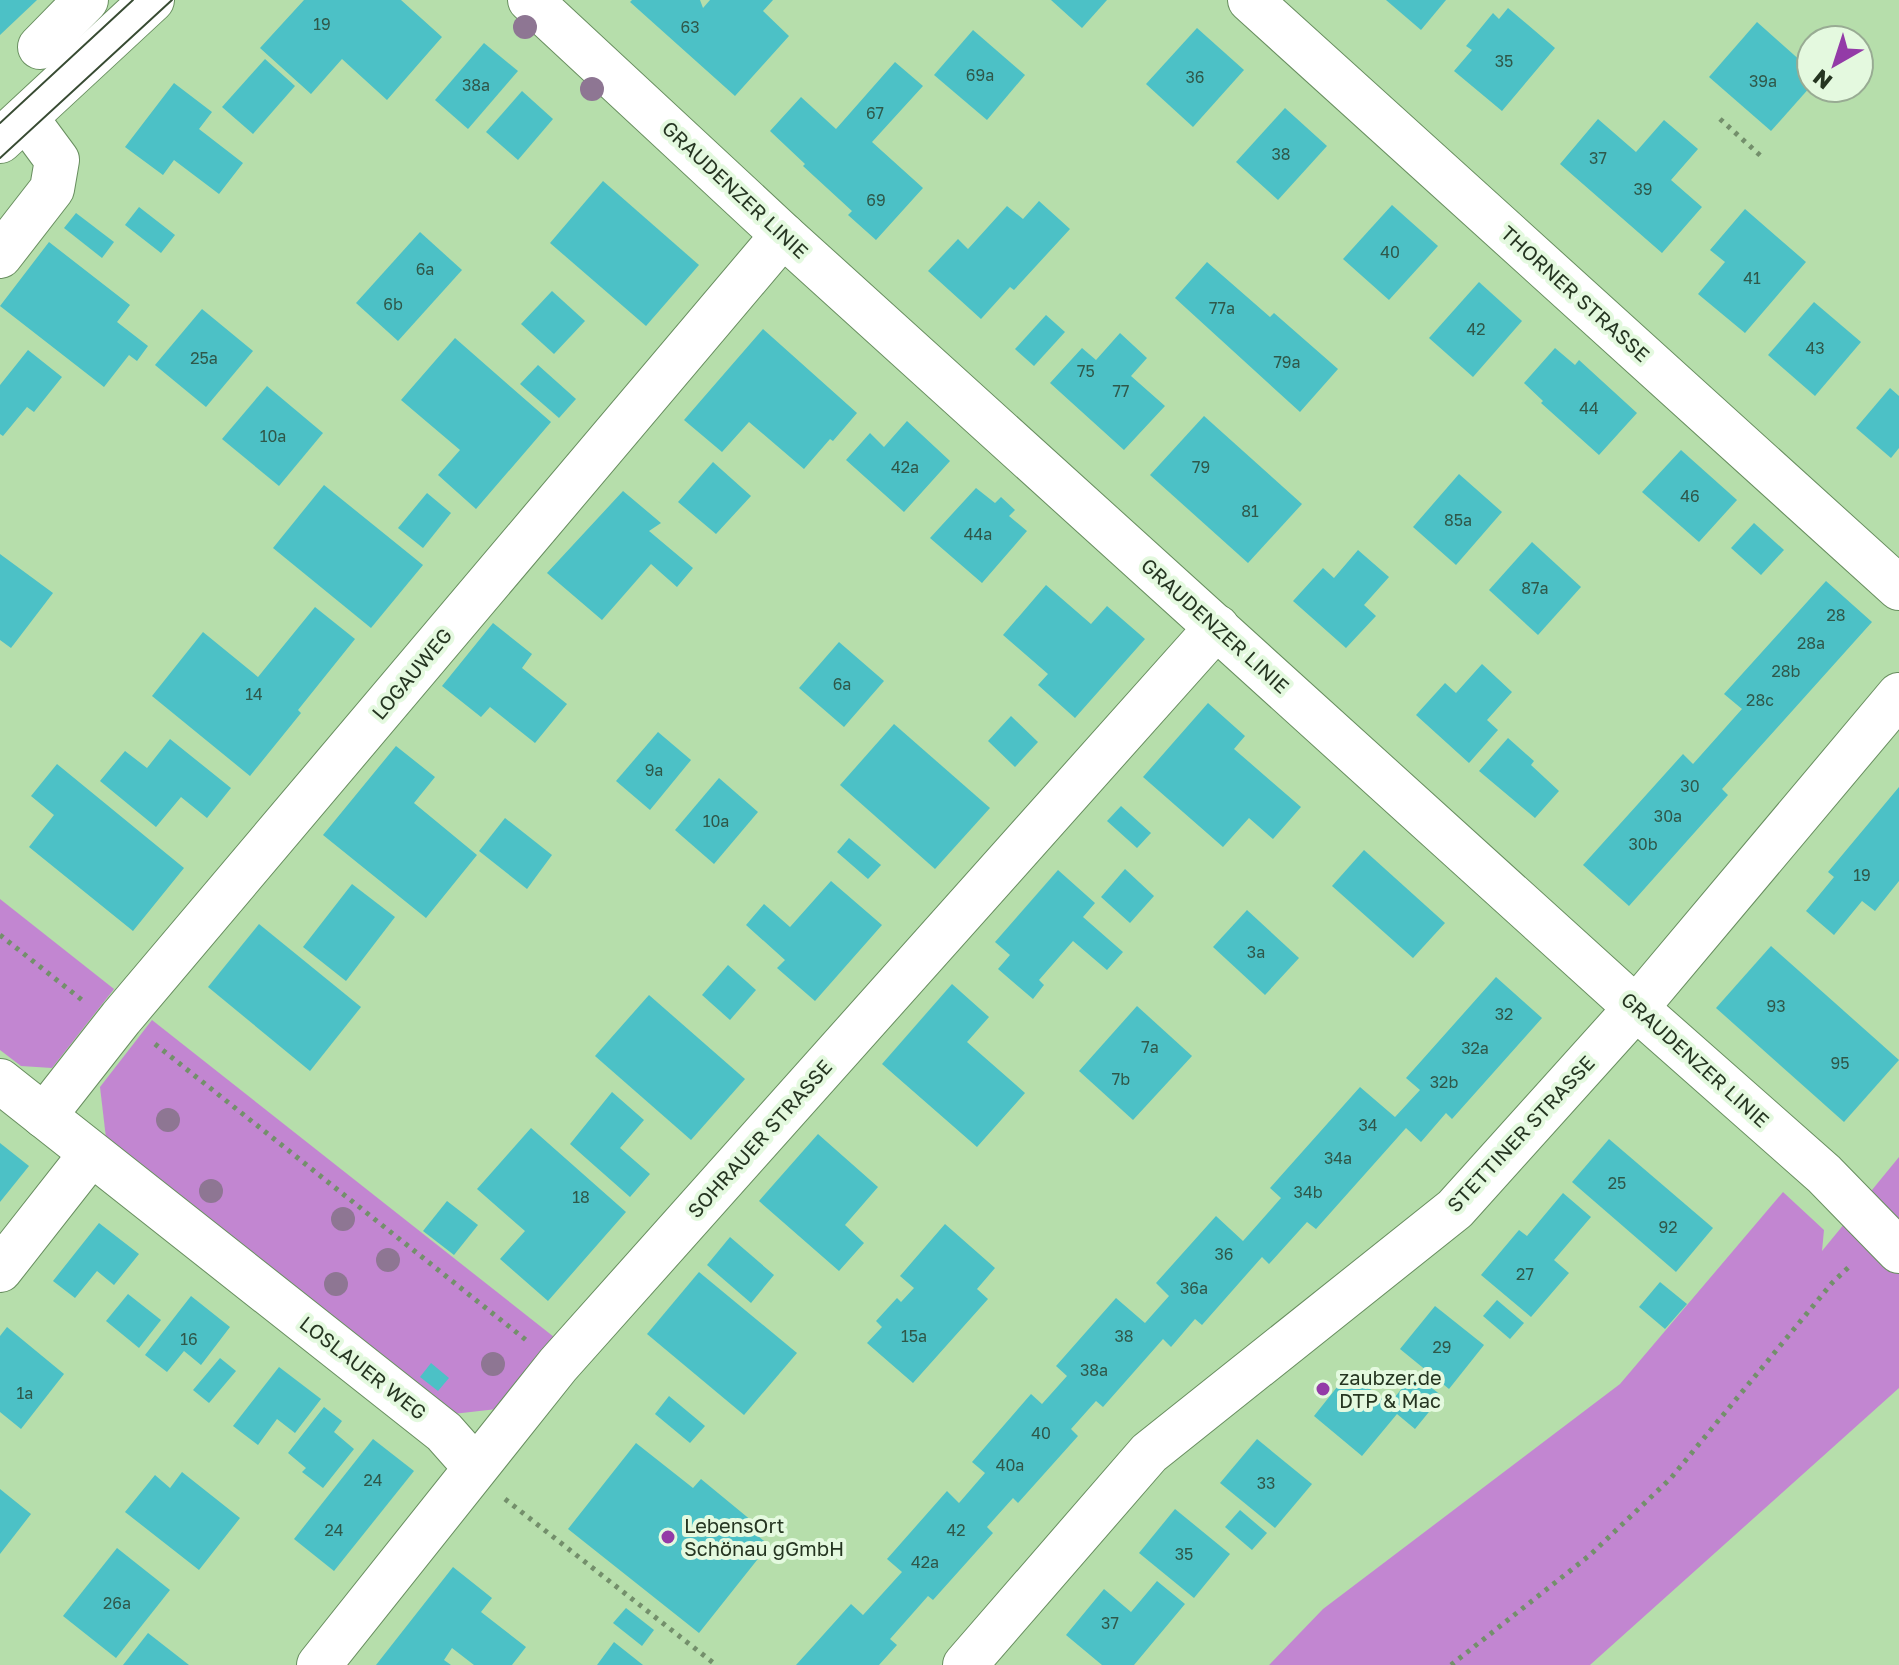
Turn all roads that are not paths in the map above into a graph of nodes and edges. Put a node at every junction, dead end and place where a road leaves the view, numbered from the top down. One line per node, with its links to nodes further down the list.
1 (86, 0): 5 (street)
2 (152, 0): 6 (street)
3 (530, 0): 7 (street, GRAUDENZER LINIE)
4 (1250, 0): 9 (street, THORNER STRASSE)
5 (40, 47)
6 (13, 129): 8 (street)
7 (783, 235): 10 (street, GRAUDENZER LINIE); 14 (street, LOGAUWEG)
8 (0, 256)
9 (1899, 588)
10 (1217, 627): 12 (street, GRAUDENZER LINIE); 18 (street, SOHRAUER STRASSE)
11 (1899, 695): 12 (street, STETTINER STRASSE)
12 (1636, 1008): 16 (street, GRAUDENZER LINIE); 20 (street, STETTINER STRASSE)
13 (0, 1081): 14 (street, LOSLAUER WEG)
14 (44, 1116): 15 (street, LOSLAUER WEG)
15 (91, 1154): 17 (street); 18 (street, LOSLAUER WEG)
16 (1891, 1242)
17 (0, 1270)
18 (475, 1467): 19 (street, SOHRAUER STRASSE)
19 (319, 1665)
20 (965, 1665)

